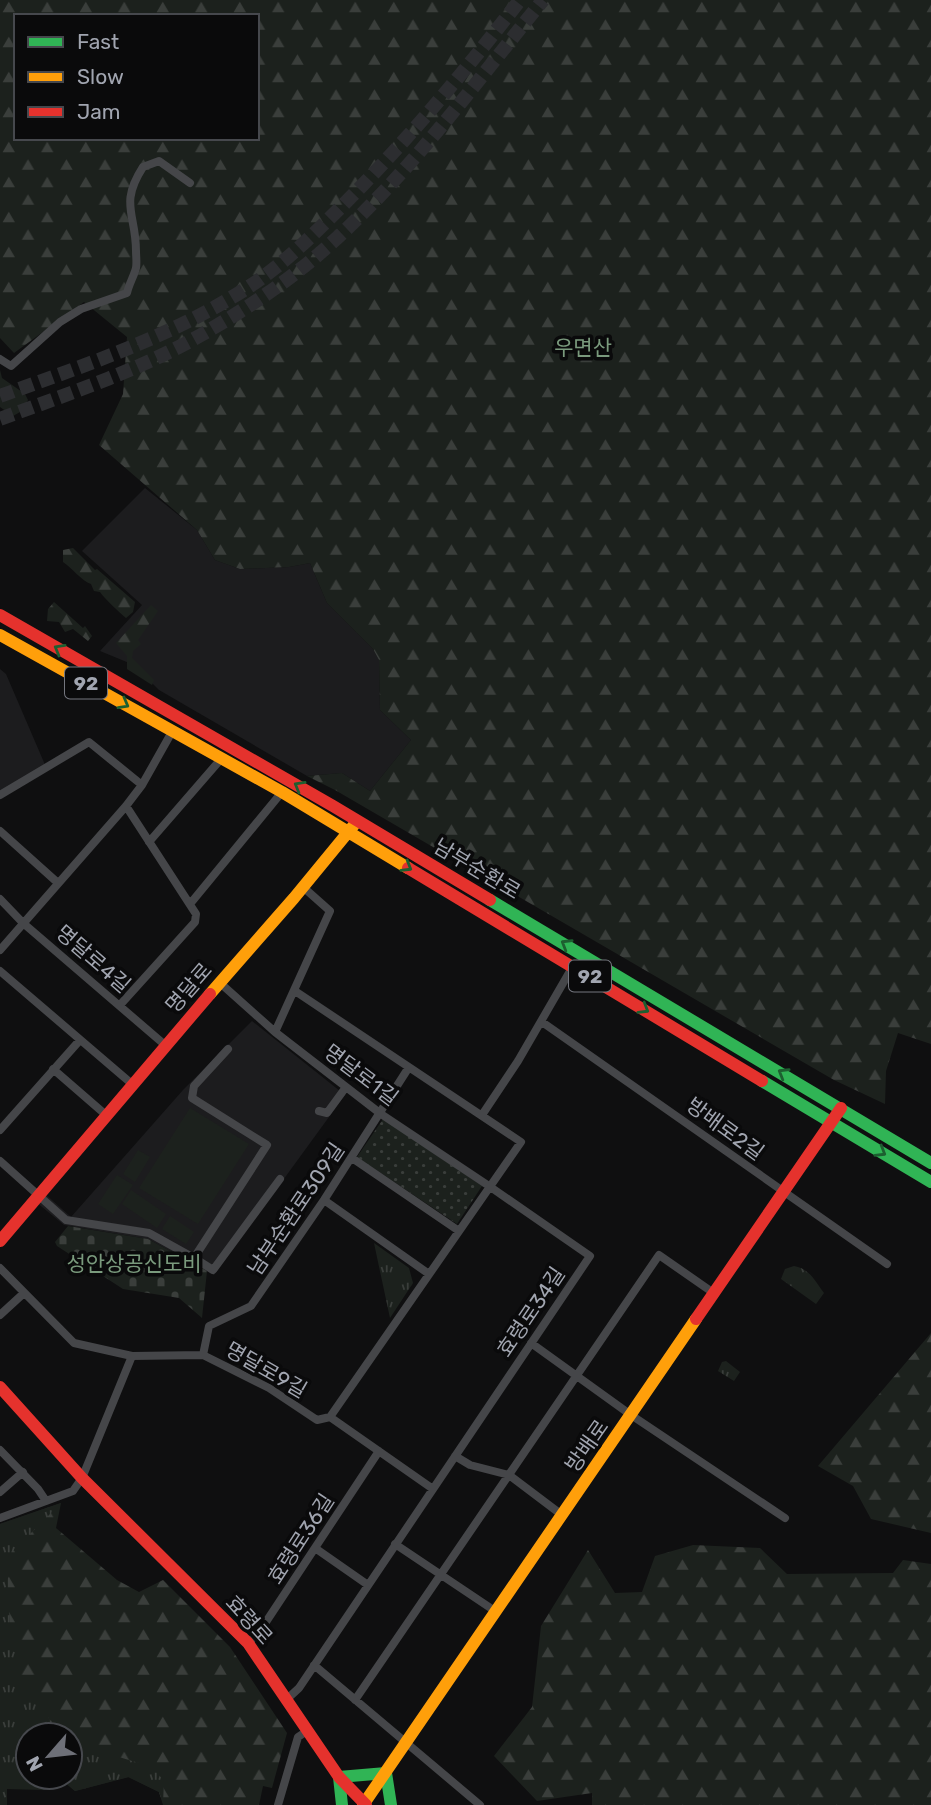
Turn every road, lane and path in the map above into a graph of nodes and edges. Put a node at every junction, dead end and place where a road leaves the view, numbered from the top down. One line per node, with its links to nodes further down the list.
1 (190, 183): 2 (street)
2 (0, 359)
3 (0, 615): 11 (main road, 남부순환로 / 92, one-way to 3)
4 (0, 635): 5 (main road, 남부순환로 / 92, one-way to 5)
5 (173, 730): 6 (main road, 남부순환로 / 92); 7 (street)
6 (221, 759): 8 (main road, 남부순환로 / 92); 14 (street)
7 (142, 785): 9 (street); 10 (street)
8 (282, 792): 13 (main road, 남부순환로 / 92); 18 (street)
9 (0, 795)
10 (125, 806): 14 (street); 15 (street)
11 (358, 820): 13 (main road, 명달로); 35 (main road, 남부순환로 / 92, one-way to 11)
12 (0, 831): 15 (street)
13 (348, 831): 16 (main road, 명달로); 21 (main road, 남부순환로 / 92, one-way to 21)
14 (149, 842): 18 (street)
15 (58, 883): 19 (street)
16 (303, 887): 23 (main road, 명달로); 24 (street)
17 (0, 899): 19 (street, 명달로4길)
18 (190, 904): 25 (street)
19 (23, 923): 20 (street); 25 (street, 명달로4길)
20 (0, 950)
21 (573, 966): 26 (street); 40 (main road, 남부순환로 / 92, one-way to 40)
22 (0, 971): 28 (street)
23 (219, 982): 27 (street, 명달로1길); 29 (main road, 명달로)
24 (295, 990): 27 (street); 31 (street)
25 (120, 1005): 29 (street, 명달로4길)
26 (542, 1022): 39 (street); 48 (street, 방배로2길)
27 (275, 1032): 34 (street, 명달로1길)
28 (80, 1040): 32 (street); 33 (street)
29 (165, 1045): 33 (main road, 명달로)
30 (228, 1049): 53 (street)
31 (409, 1067): 37 (street, 남부순환로309길); 39 (street)
32 (53, 1069): 38 (street); 41 (street)
33 (132, 1084): 38 (main road, 명달로)
34 (346, 1087): 36 (street); 37 (street, 명달로1길)
35 (841, 1108): 40 (main road, 방배로); 44 (main road, 남부순환로 / 92)
36 (320, 1111)
37 (381, 1114): 42 (street, 남부순환로309길); 47 (street, 명달로1길)
38 (106, 1115): 49 (main road, 명달로)
39 (482, 1115): 47 (street)
40 (832, 1122): 46 (main road, 남부순환로 / 92, one-way to 46); 48 (main road, 방배로)
41 (0, 1130)
42 (352, 1157): 50 (street, 남부순환로309길); 51 (street)
43 (0, 1161): 49 (street)
44 (931, 1163)
45 (280, 1179): 53 (street)
46 (931, 1182)
47 (489, 1186): 51 (street); 60 (street, 효령로34길)
48 (783, 1193): 54 (street, 방배로2길); 58 (main road, 방배로)
49 (37, 1196): 52 (main road, 명달로); 53 (street)
50 (324, 1200): 56 (street); 61 (street, 남부순환로309길)
51 (459, 1231): 56 (street)
52 (0, 1241)
53 (194, 1258)
54 (887, 1264)
55 (0, 1268): 57 (street, 명달로9길)
56 (429, 1274): 66 (street)
57 (24, 1293): 59 (street); 62 (street, 명달로9길)
58 (715, 1294): 63 (street); 65 (main road, 방배로)
59 (0, 1315)
60 (531, 1343): 63 (street); 69 (street, 효령로34길)
61 (203, 1355): 62 (street, 명달로9길); 66 (street, 명달로9길)
62 (132, 1356): 72 (street)
63 (578, 1375): 65 (street); 71 (street)
64 (0, 1388): 72 (main road, 효령로)
65 (631, 1415): 76 (main road, 방배로); 78 (street)
66 (330, 1417): 68 (street)
67 (1, 1449): 70 (street)
68 (379, 1451): 73 (street); 80 (street, 효령로36길)
69 (455, 1456): 71 (street); 73 (street, 효령로34길)
70 (23, 1472): 74 (street); 75 (street)
71 (509, 1475): 76 (street); 81 (street)
72 (82, 1478): 75 (street); 84 (main road, 효령로)
73 (433, 1489): 79 (street, 효령로34길)
74 (0, 1492)
75 (46, 1501): 77 (street)
76 (562, 1515): 83 (main road, 방배로)
77 (0, 1518)
78 (785, 1518)
79 (396, 1544): 81 (street); 82 (street, 효령로34길)
80 (315, 1548): 82 (street); 84 (street, 효령로36길)
81 (441, 1575): 83 (street); 87 (street)
82 (368, 1585): 85 (street, 효령로34길)
83 (495, 1611): 89 (main road, 방배로)
84 (248, 1643): 86 (main road, 효령로)
85 (314, 1665): 86 (street, 효령로34길); 87 (street)
86 (286, 1700): 88 (main road, 효령로)
87 (355, 1700): 89 (street)
88 (307, 1731): 91 (main road, 효령로); 92 (street)
89 (407, 1744): 90 (main road, 방배로); 96 (street)
90 (386, 1773): 91 (main road); 94 (main road, 방배로); 95 (main road)
91 (339, 1777): 93 (main road); 94 (main road, 효령로)
92 (278, 1805)
93 (342, 1805)
94 (364, 1805)
95 (391, 1805)
96 (480, 1805)

